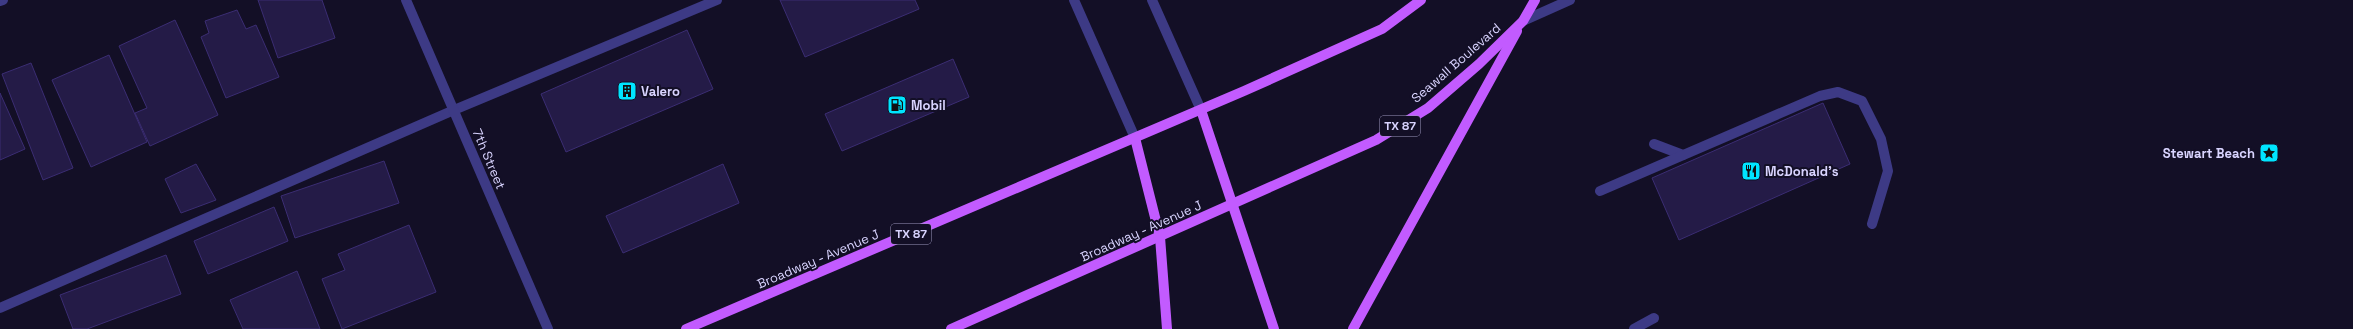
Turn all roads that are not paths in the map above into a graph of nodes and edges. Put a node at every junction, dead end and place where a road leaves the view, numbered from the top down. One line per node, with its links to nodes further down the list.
1 (3, 0): 9 (street)
2 (406, 0): 11 (street, 7th Street)
3 (717, 0): 11 (street)
4 (1074, 0): 13 (street)
5 (1152, 0): 12 (street)
6 (1420, 0): 12 (main road, TX 87)
7 (1535, 0): 10 (main road, Seawall Boulevard / TX 87)
8 (1570, 0): 10 (street)
9 (0, 2)
10 (1523, 21): 17 (main road, Seawall Boulevard / TX 87); 28 (main road)
11 (454, 110): 20 (street); 23 (street, 7th Street)
12 (1201, 110): 13 (main road, TX 87); 17 (main road)
13 (1135, 138): 19 (main road); 24 (main road, Broadway - Avenue J / TX 87)
14 (1654, 144): 15 (street)
15 (1683, 155): 16 (street); 18 (street)
16 (1600, 191)
17 (1231, 205): 19 (main road, Broadway - Avenue J / TX 87); 27 (main road)
18 (1872, 224)
19 (1160, 237): 22 (main road, Broadway - Avenue J / TX 87); 26 (main road)
20 (0, 308)
21 (1654, 318): 29 (street)
22 (969, 325): 25 (main road, Broadway - Avenue J / TX 87)
23 (548, 329)
24 (686, 329)
25 (951, 329)
26 (1166, 329)
27 (1274, 329)
28 (1353, 329)
29 (1634, 329)

